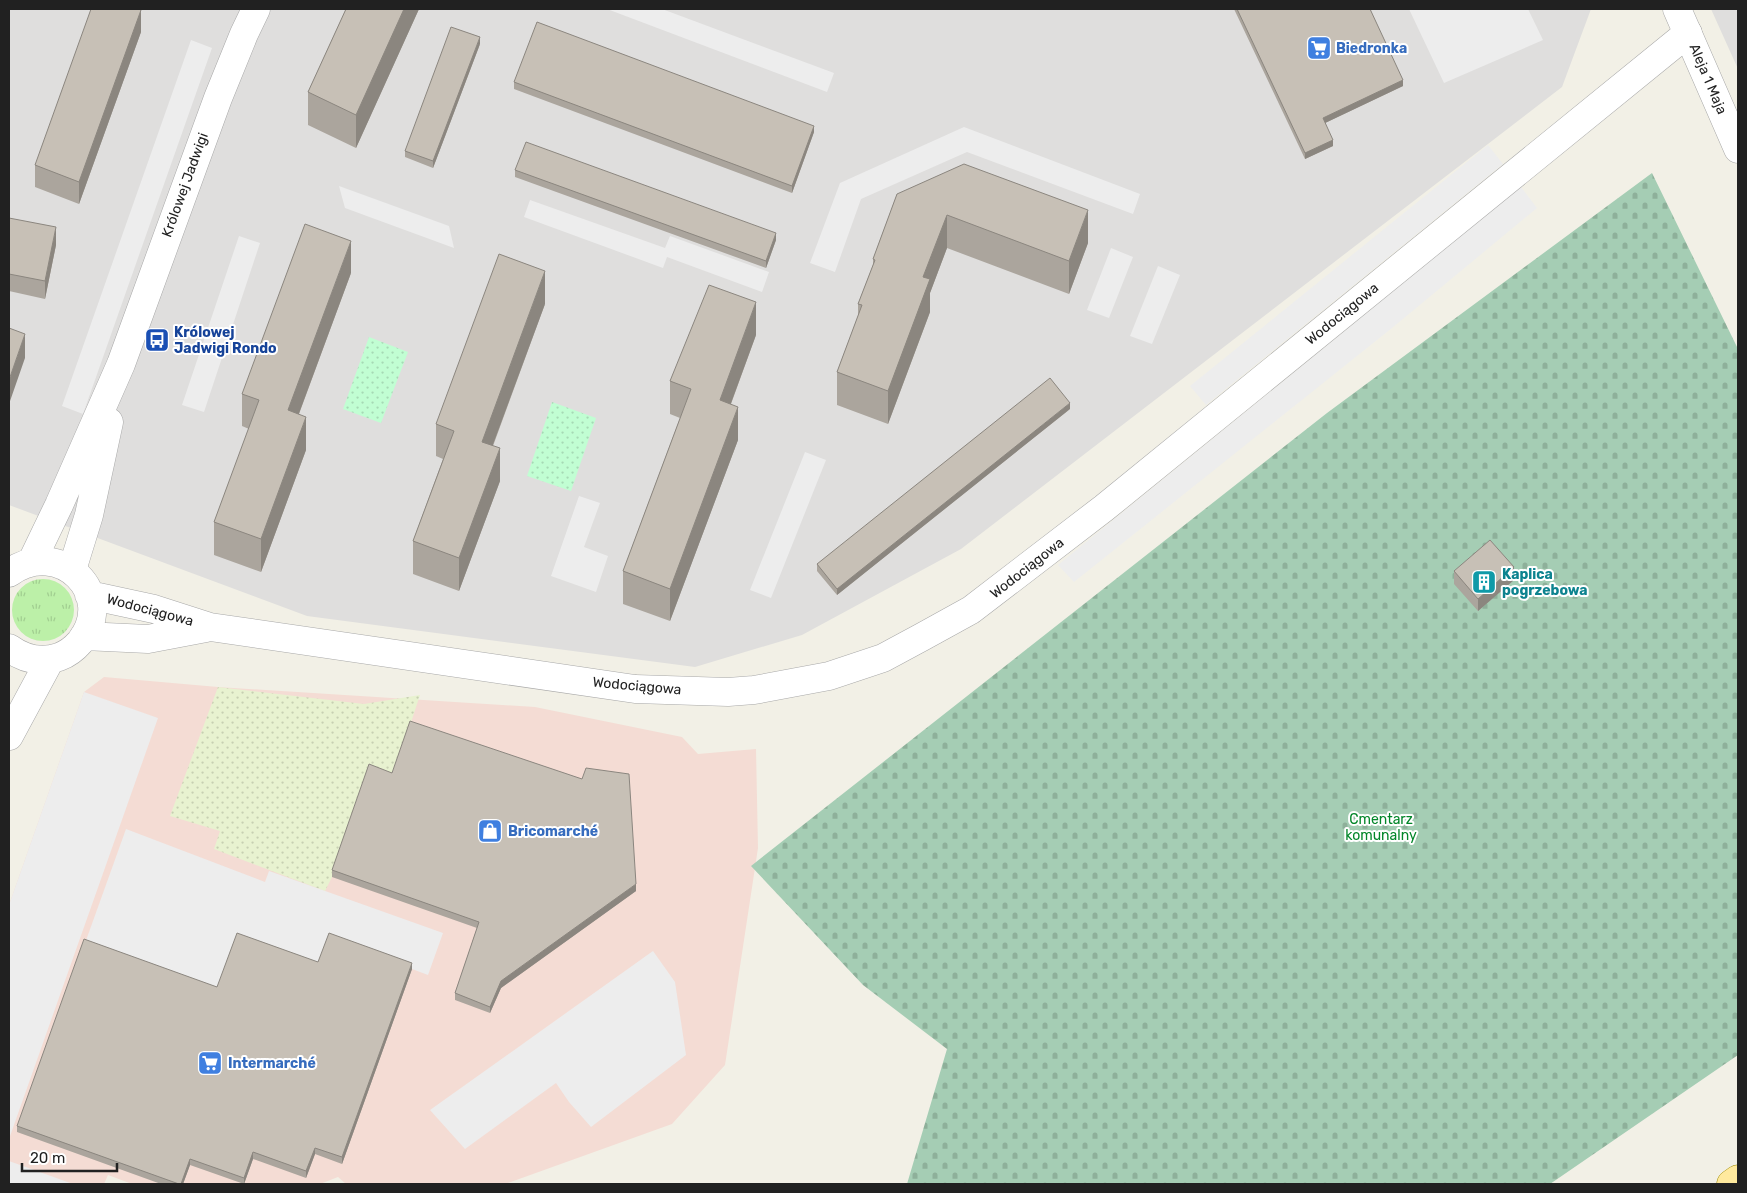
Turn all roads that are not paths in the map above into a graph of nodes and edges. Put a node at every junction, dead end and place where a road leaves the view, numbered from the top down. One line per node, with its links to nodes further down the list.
1 (256, 9): 4 (street, Królowej Jadwigi)
2 (1683, 16): 3 (street, Aleja 1 Maja); 8 (street, Wodociągowa)
3 (1738, 149)
4 (121, 364): 5 (street, Królowej Jadwigi); 6 (street, Królowej Jadwigi)
5 (20, 567): 6 (street)
6 (72, 570): 7 (street)
7 (89, 595): 8 (street, Wodociągowa); 9 (street)
8 (210, 627): 9 (street, Wodociągowa)
9 (84, 636): 11 (street)
10 (9, 649): 11 (street)
11 (50, 660): 12 (street)
12 (9, 736)
13 (1738, 1179): 14 (main road)
14 (1730, 1184)

